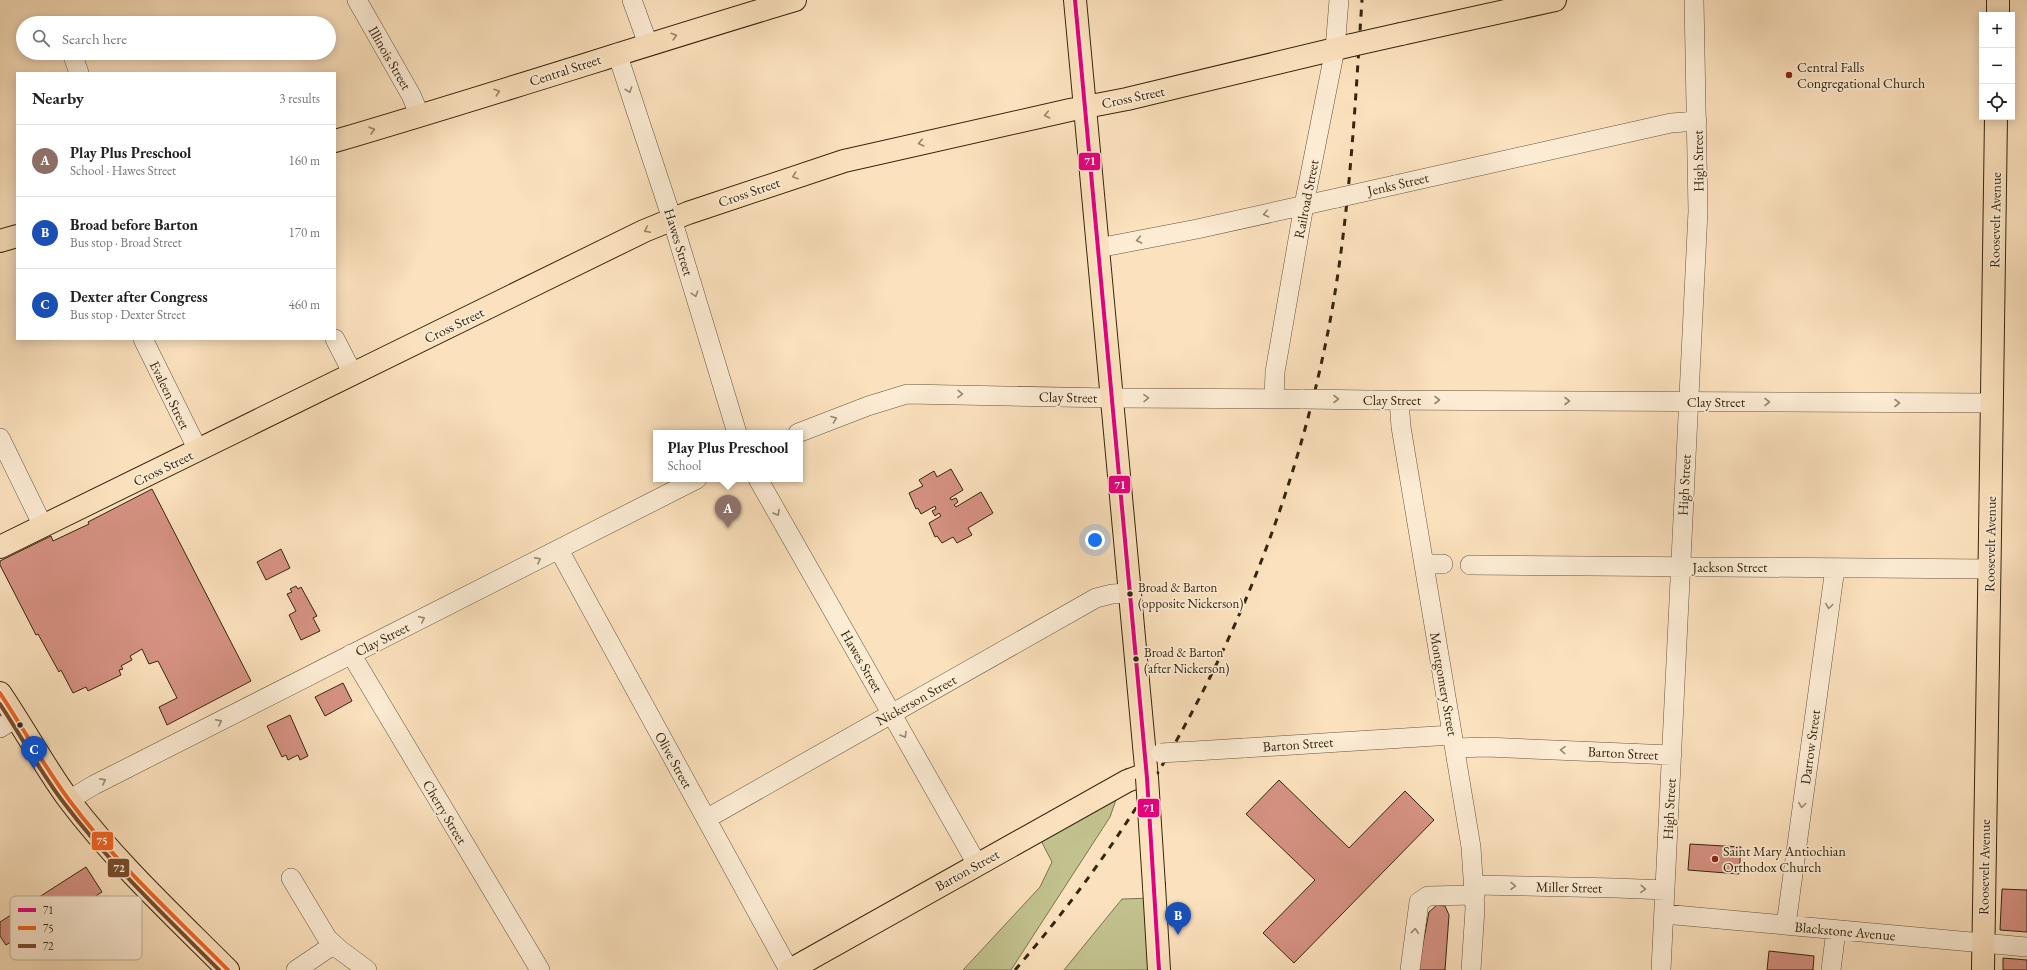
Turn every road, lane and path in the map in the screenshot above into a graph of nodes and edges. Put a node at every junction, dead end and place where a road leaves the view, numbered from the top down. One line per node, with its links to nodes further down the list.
1 (357, 0): 17 (street, Illinois Street)
2 (632, 0): 11 (street)
3 (795, 0): 11 (main road, Central Street, one-way to 3)
4 (1075, 0): 16 (main road)
5 (1339, 0): 12 (street, Railroad Street)
6 (1555, 0): 9 (main road, Cross Street)
7 (1694, 0): 19 (street, High Street)
8 (1998, 0): 10 (main road)
9 (1534, 2): 12 (main road, Cross Street, bridge)
10 (1998, 12)
11 (648, 44): 13 (main road, Central Street)
12 (1344, 47): 16 (main road, Cross Street); 21 (street, Railroad Street)
13 (616, 53): 17 (main road, Central Street, one-way to 13); 22 (street, Hawes Street, one-way to 22)
14 (74, 60): 15 (street)
15 (79, 72)
16 (1086, 107): 22 (main road, Cross Street, one-way to 22); 25 (main road)
17 (420, 116): 20 (main road, Central Street, one-way to 17)
18 (1996, 120): 33 (main road, Roosevelt Avenue)
19 (1697, 122): 21 (street, Jenks Street, bridge); 32 (street, High Street)
20 (336, 141)
21 (1304, 205): 25 (street, Jenks Street, one-way to 25); 30 (street, Railroad Street)
22 (672, 219): 28 (main road, Cross Street, one-way to 28); 34 (street, Hawes Street, one-way to 34)
23 (16, 236): 24 (main road)
24 (0, 241)
25 (1098, 248): 29 (main road)
26 (143, 340): 37 (street, Evaleen Street)
27 (335, 340): 28 (street)
28 (352, 374): 37 (main road, Cross Street)
29 (1112, 398): 30 (street, Clay Street, one-way to 30); 35 (street, Clay Street, one-way to 29); 49 (main road)
30 (1274, 399): 31 (street, Clay Street, one-way to 31, bridge)
31 (1399, 400): 32 (street, Clay Street, one-way to 32); 43 (street, Montgomery Street)
32 (1688, 402): 33 (street, Clay Street, one-way to 33); 46 (street, High Street)
33 (1993, 403): 48 (main road, Roosevelt Avenue)
34 (736, 430)
35 (803, 431)
36 (0, 438): 40 (street)
37 (198, 450): 40 (main road, Cross Street)
38 (691, 482): 42 (street, Clay Street)
39 (760, 482): 52 (street, Hawes Street, one-way to 52)
40 (43, 526): 41 (main road, Cross Street)
41 (0, 548)
42 (558, 550): 50 (street, Clay Street, one-way to 42); 58 (street, Olive Street)
43 (1424, 564): 44 (street); 54 (street, Montgomery Street)
44 (1443, 564)
45 (1470, 565): 46 (street, Jackson Street)
46 (1680, 567): 47 (street, Jackson Street); 55 (street, High Street)
47 (1835, 568): 48 (street, Jackson Street); 64 (street, Darrow Street, one-way to 64)
48 (1990, 569): 66 (main road, Roosevelt Avenue)
49 (1130, 593): 52 (street, Nickerson Street); 56 (main road)
50 (351, 654): 57 (street, Clay Street, one-way to 50); 72 (street, Cherry Street)
51 (0, 693): 53 (main road)
52 (892, 714): 58 (street, Nickerson Street); 59 (street, Hawes Street, one-way to 59)
53 (8, 723): 57 (main road)
54 (1454, 741): 55 (street, Barton Street, one-way to 54); 56 (street, Barton Street, bridge); 61 (street, Montgomery Street)
55 (1672, 755): 62 (street, High Street)
56 (1150, 765): 59 (main road, Barton Street); 74 (main road, bridge)
57 (69, 800): 69 (main road)
58 (706, 819): 73 (street, Olive Street)
59 (977, 864): 73 (main road, Barton Street)
60 (291, 878): 67 (street)
61 (1474, 890): 62 (street, Miller Street, one-way to 62); 75 (street, Miller Street, one-way to 61); 76 (street, Montgomery Street)
62 (1665, 890): 63 (street, High Street)
63 (1664, 914): 64 (street, Blackstone Avenue); 77 (street, High Street)
64 (1786, 925): 65 (street, Blackstone Avenue)
65 (1836, 930): 66 (street, Blackstone Avenue); 78 (street)
66 (1983, 943): 68 (street, Blackstone Avenue); 79 (main road, Roosevelt Avenue)
67 (333, 945): 70 (street); 71 (street)
68 (2027, 947)
69 (228, 970)
70 (296, 970)
71 (367, 970)
72 (540, 970)
73 (789, 970)
74 (1159, 970)
75 (1410, 970)
76 (1471, 970)
77 (1661, 970)
78 (1831, 970)
79 (1983, 970)

